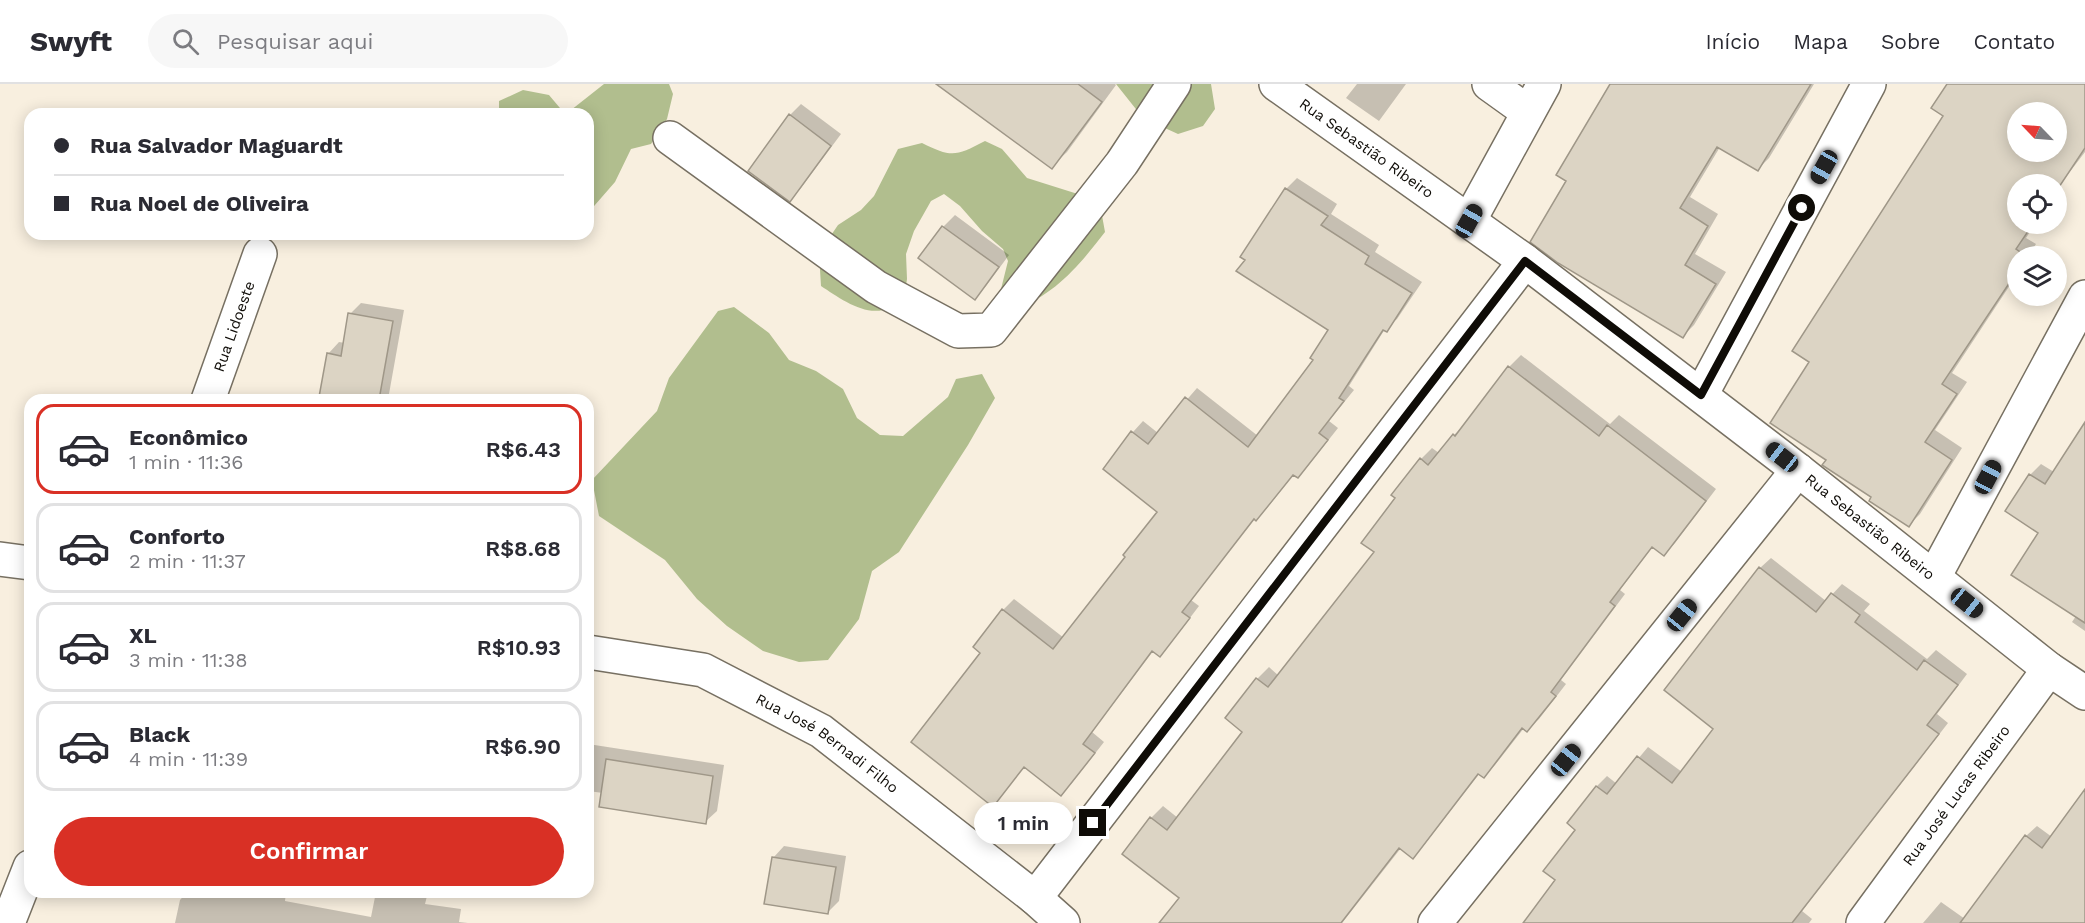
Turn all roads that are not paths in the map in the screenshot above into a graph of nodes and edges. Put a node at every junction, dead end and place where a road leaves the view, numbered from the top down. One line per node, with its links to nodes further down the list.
1 (1174, 84): 7 (street)
2 (1276, 84): 8 (street, Rua Sebastião Ribeiro)
3 (1489, 84): 6 (street)
4 (1544, 84): 6 (street)
5 (1869, 84): 13 (street)
6 (1528, 112): 8 (street)
7 (670, 138)
8 (1469, 221): 10 (street, Rua Sebastião Ribeiro)
9 (260, 254): 12 (street, Rua Lidoeste)
10 (1525, 261): 13 (street, Rua Sebastião Ribeiro); 22 (street)
11 (2085, 297): 17 (street)
12 (210, 394)
13 (1701, 395): 14 (street, Rua Sebastião Ribeiro)
14 (1798, 470): 17 (street, Rua Sebastião Ribeiro); 25 (street)
15 (0, 559): 16 (street)
16 (24, 562)
17 (1934, 577): 19 (street, Rua Sebastião Ribeiro)
18 (594, 653): 22 (street, Rua José Bernadi Filho)
19 (2049, 669): 20 (street, Rua Sebastião Ribeiro); 26 (street, Rua José Lucas Ribeiro)
20 (2085, 693)
21 (24, 882): 23 (street)
22 (1035, 898): 24 (street, Rua José Bernadi Filho)
23 (8, 923)
24 (1063, 923)
25 (1435, 923)
26 (1863, 923)

